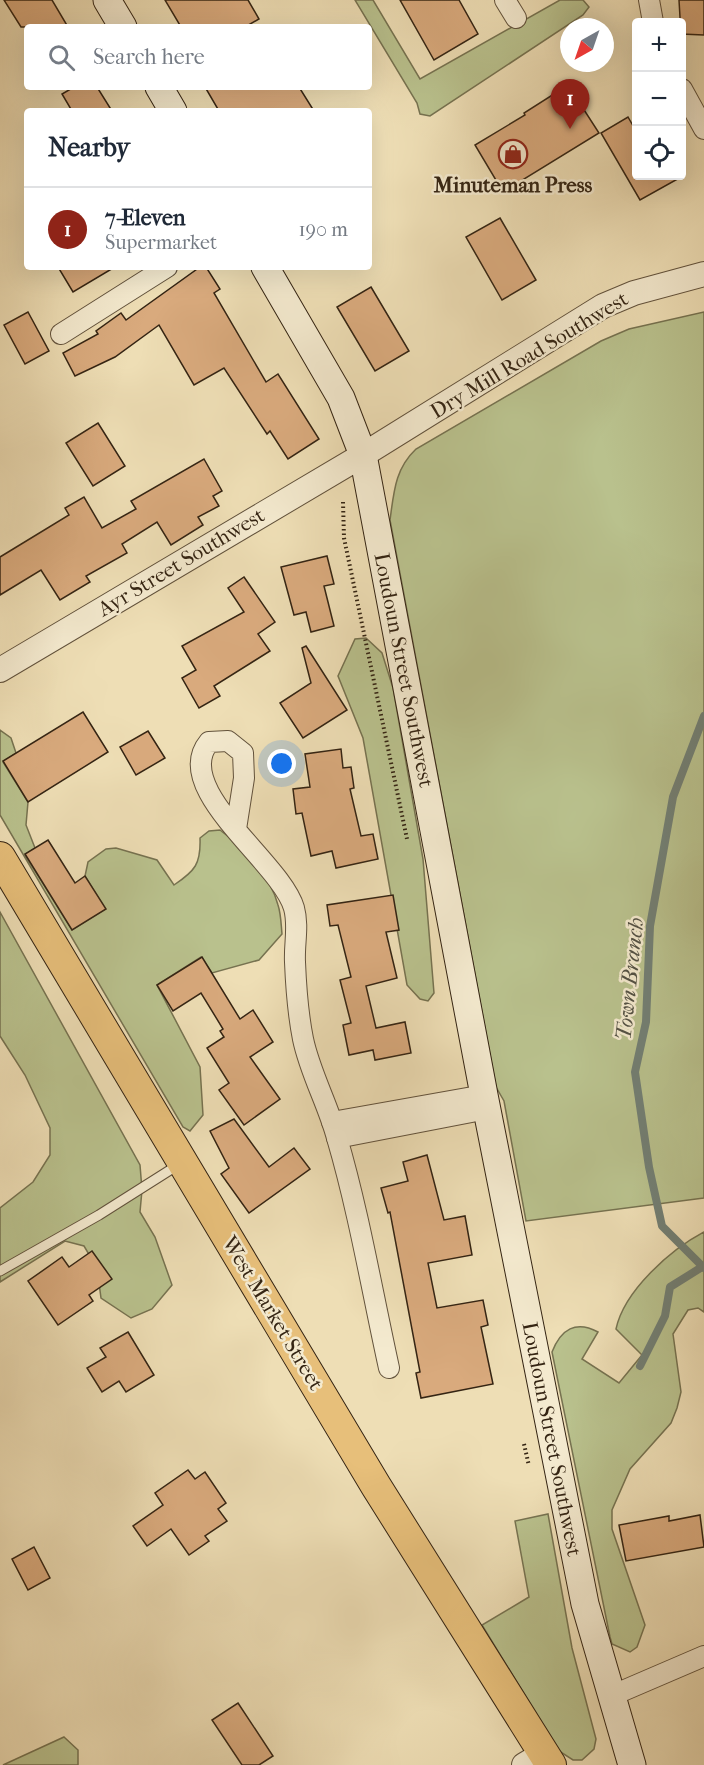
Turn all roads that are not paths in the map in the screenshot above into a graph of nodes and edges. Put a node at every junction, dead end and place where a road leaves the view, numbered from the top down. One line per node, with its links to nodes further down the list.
1 (107, 0): 6 (main road)
2 (506, 0): 4 (street)
3 (649, 0): 5 (street)
4 (516, 18)
5 (652, 18)
6 (121, 24)
7 (161, 90): 9 (main road)
8 (686, 98): 10 (street)
9 (171, 108)
10 (704, 129)
11 (162, 270): 14 (street)
12 (267, 270): 15 (main road, Loudoun Street Southwest)
13 (704, 274): 15 (street, Dry Mill Road Southwest)
14 (61, 334)
15 (363, 455): 16 (street, Ayr Street Southwest); 19 (main road, Loudoun Street Southwest)
16 (0, 670)
17 (236, 829): 20 (street)
18 (0, 857): 21 (main road, West Market Street)
19 (485, 1102): 20 (street); 25 (main road, Loudoun Street Southwest)
20 (334, 1130): 23 (street)
21 (183, 1162): 22 (lane); 26 (main road, West Market Street)
22 (0, 1271)
23 (389, 1368)
24 (704, 1656): 25 (street)
25 (611, 1696): 27 (main road, Loudoun Street Southwest)
26 (540, 1761)
27 (629, 1764)

